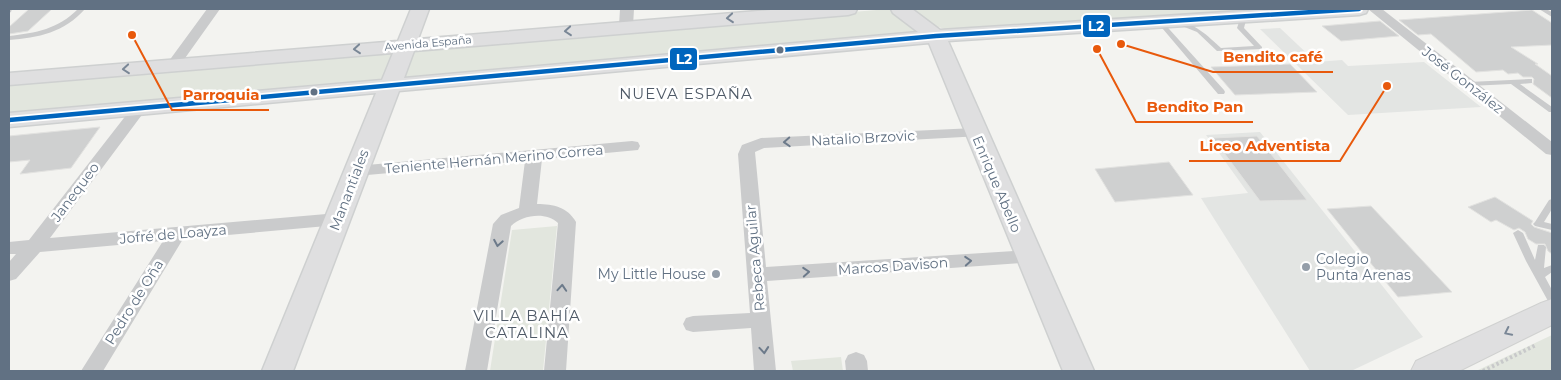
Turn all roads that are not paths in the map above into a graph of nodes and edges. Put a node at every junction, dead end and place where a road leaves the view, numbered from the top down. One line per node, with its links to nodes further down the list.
1 (82, 9): 14 (lane)
2 (213, 9): 16 (street)
3 (420, 9): 15 (main road, Manantiales)
4 (848, 9): 11 (main road, Avenida España, one-way to 11)
5 (900, 9): 13 (main road)
6 (1359, 9): 10 (main road)
7 (1374, 9): 20 (street, José González)
8 (1542, 9): 9 (lane)
9 (1552, 15)
10 (1244, 16): 12 (main road); 12 (lane)
11 (627, 18): 15 (main road, Avenida España, one-way to 15)
12 (1165, 21): 13 (main road); 22 (lane)
13 (936, 36): 21 (main road); 26 (main road, Enrique Abello)
14 (9, 38)
15 (406, 45): 16 (main road, Avenida España, one-way to 16); 21 (main road, Manantiales)
16 (173, 65): 17 (main road, Avenida España, one-way to 17)
17 (9, 79)
18 (1529, 81): 19 (lane)
19 (1513, 82): 20 (lane); 24 (lane)
20 (1469, 84): 29 (street, José González)
21 (390, 85): 23 (main road); 31 (main road, Manantiales)
22 (1220, 92)
23 (140, 108): 25 (main road); 38 (street, Janequeo)
24 (1552, 110)
25 (9, 120)
26 (975, 133): 28 (street, Natalio Brzovic, one-way to 28); 41 (main road, Enrique Abello)
27 (632, 146): 30 (street, Teniente Hernán Merino Correa)
28 (750, 146): 44 (street, Rebeca Aguilar)
29 (1552, 150)
30 (534, 155): 31 (street, Teniente Hernán Merino Correa); 33 (street)
31 (356, 171): 34 (main road, Manantiales)
32 (1552, 202): 35 (lane)
33 (527, 212): 52 (street, one-way to 52); 53 (street, one-way to 33)
34 (338, 219): 37 (street, Jofré de Loayza); 51 (main road, Manantiales)
35 (1552, 227)
36 (1518, 233): 45 (lane)
37 (177, 234): 38 (street, Jofré de Loayza); 50 (street, Pedro de Oña)
38 (34, 246): 40 (street, Jofré de Loayza); 43 (street, Janequeo)
39 (1541, 247): 45 (lane)
40 (9, 248)
41 (1028, 257): 44 (street, Marcos Davison, one-way to 41); 55 (main road, Enrique Abello)
42 (1552, 268): 45 (lane)
43 (9, 274)
44 (757, 275): 48 (street, Rebeca Aguilar)
45 (1540, 276): 46 (lane)
46 (1552, 298)
47 (1552, 311): 56 (main road, one-way to 56)
48 (761, 320): 49 (street); 54 (street, Rebeca Aguilar, one-way to 54)
49 (694, 324)
50 (92, 371)
51 (278, 371)
52 (476, 371)
53 (555, 371)
54 (765, 371)
55 (1079, 371)
56 (1428, 371)

